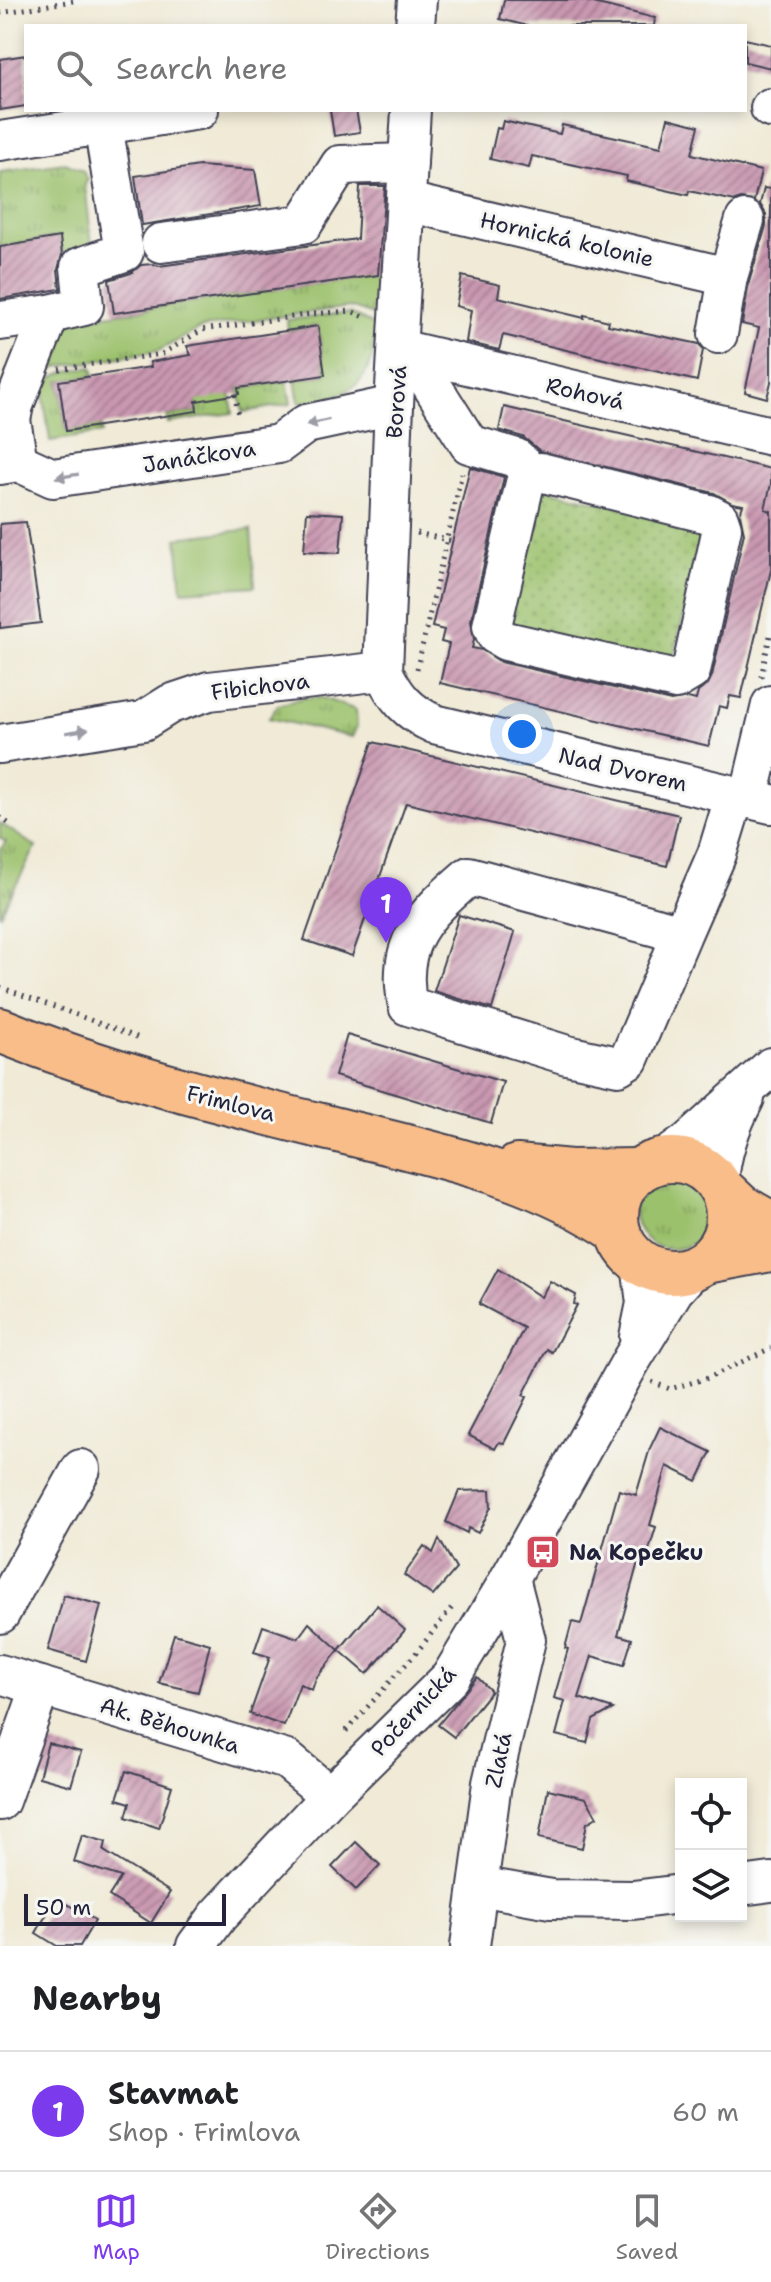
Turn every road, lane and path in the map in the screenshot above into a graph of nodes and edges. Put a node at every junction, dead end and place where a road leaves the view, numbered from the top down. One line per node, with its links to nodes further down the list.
1 (79, 0): 3 (path)
2 (417, 0): 4 (street)
3 (0, 13)
4 (415, 24)
5 (186, 112): 7 (street)
6 (411, 112): 9 (street, Borová)
7 (103, 125): 8 (street); 14 (street)
8 (0, 141)
9 (408, 163): 10 (street, Borová); 12 (street)
10 (407, 202): 13 (street, Hornická kolonie); 18 (street, Borová)
11 (745, 220): 13 (street)
12 (161, 243)
13 (728, 277): 17 (street)
14 (50, 314): 16 (street); 27 (street)
15 (371, 320): 19 (path)
16 (0, 321)
17 (718, 334)
18 (399, 349): 21 (street, Borová); 25 (street, Rohová); 26 (street)
19 (49, 376)
20 (235, 395): 23 (path)
21 (394, 405): 27 (street, Janáčkova, one-way to 27); 32 (street, Borová)
22 (253, 414): 23 (path)
23 (238, 416): 24 (path)
24 (224, 419)
25 (771, 436)
26 (469, 444): 28 (street); 30 (path)
27 (9, 464)
28 (532, 474): 28 (street)
29 (412, 532): 30 (path)
30 (450, 540): 32 (path)
31 (771, 631): 33 (path)
32 (397, 681): 34 (street, Fibichova, one-way to 32); 35 (street, Nad Dvorem)
33 (764, 698): 35 (street)
34 (0, 744)
35 (752, 799): 38 (street)
36 (0, 817): 37 (path)
37 (12, 826)
38 (682, 934): 38 (street)
39 (0, 1030): 41 (main road, Frimlova)
40 (762, 1076): 42 (street); 43 (street)
41 (467, 1162): 42 (main road, Frimlova); 45 (main road, Frimlova)
42 (650, 1166): 43 (main road); 45 (main road)
43 (721, 1187): 44 (main road); 47 (main road)
44 (771, 1224)
45 (630, 1248): 47 (main road); 49 (street, Počernická)
46 (771, 1249): 47 (main road)
47 (701, 1264): 49 (street, Počernická)
48 (771, 1348): 49 (path)
49 (630, 1363): 51 (street, Počernická)
50 (81, 1469): 53 (street)
51 (510, 1578): 57 (street, Počernická); 61 (street, Zlatá)
52 (456, 1603): 56 (path)
53 (0, 1614)
54 (0, 1674): 55 (street, Ak. Běhounka)
55 (41, 1686): 57 (street, Ak. Běhounka); 58 (street)
56 (342, 1736)
57 (330, 1796): 63 (street, Počernická)
58 (0, 1801)
59 (771, 1882): 60 (street)
60 (747, 1885)
61 (479, 1886): 62 (street); 64 (street, Zlatá)
62 (675, 1895)
63 (196, 1946)
64 (470, 1946)

